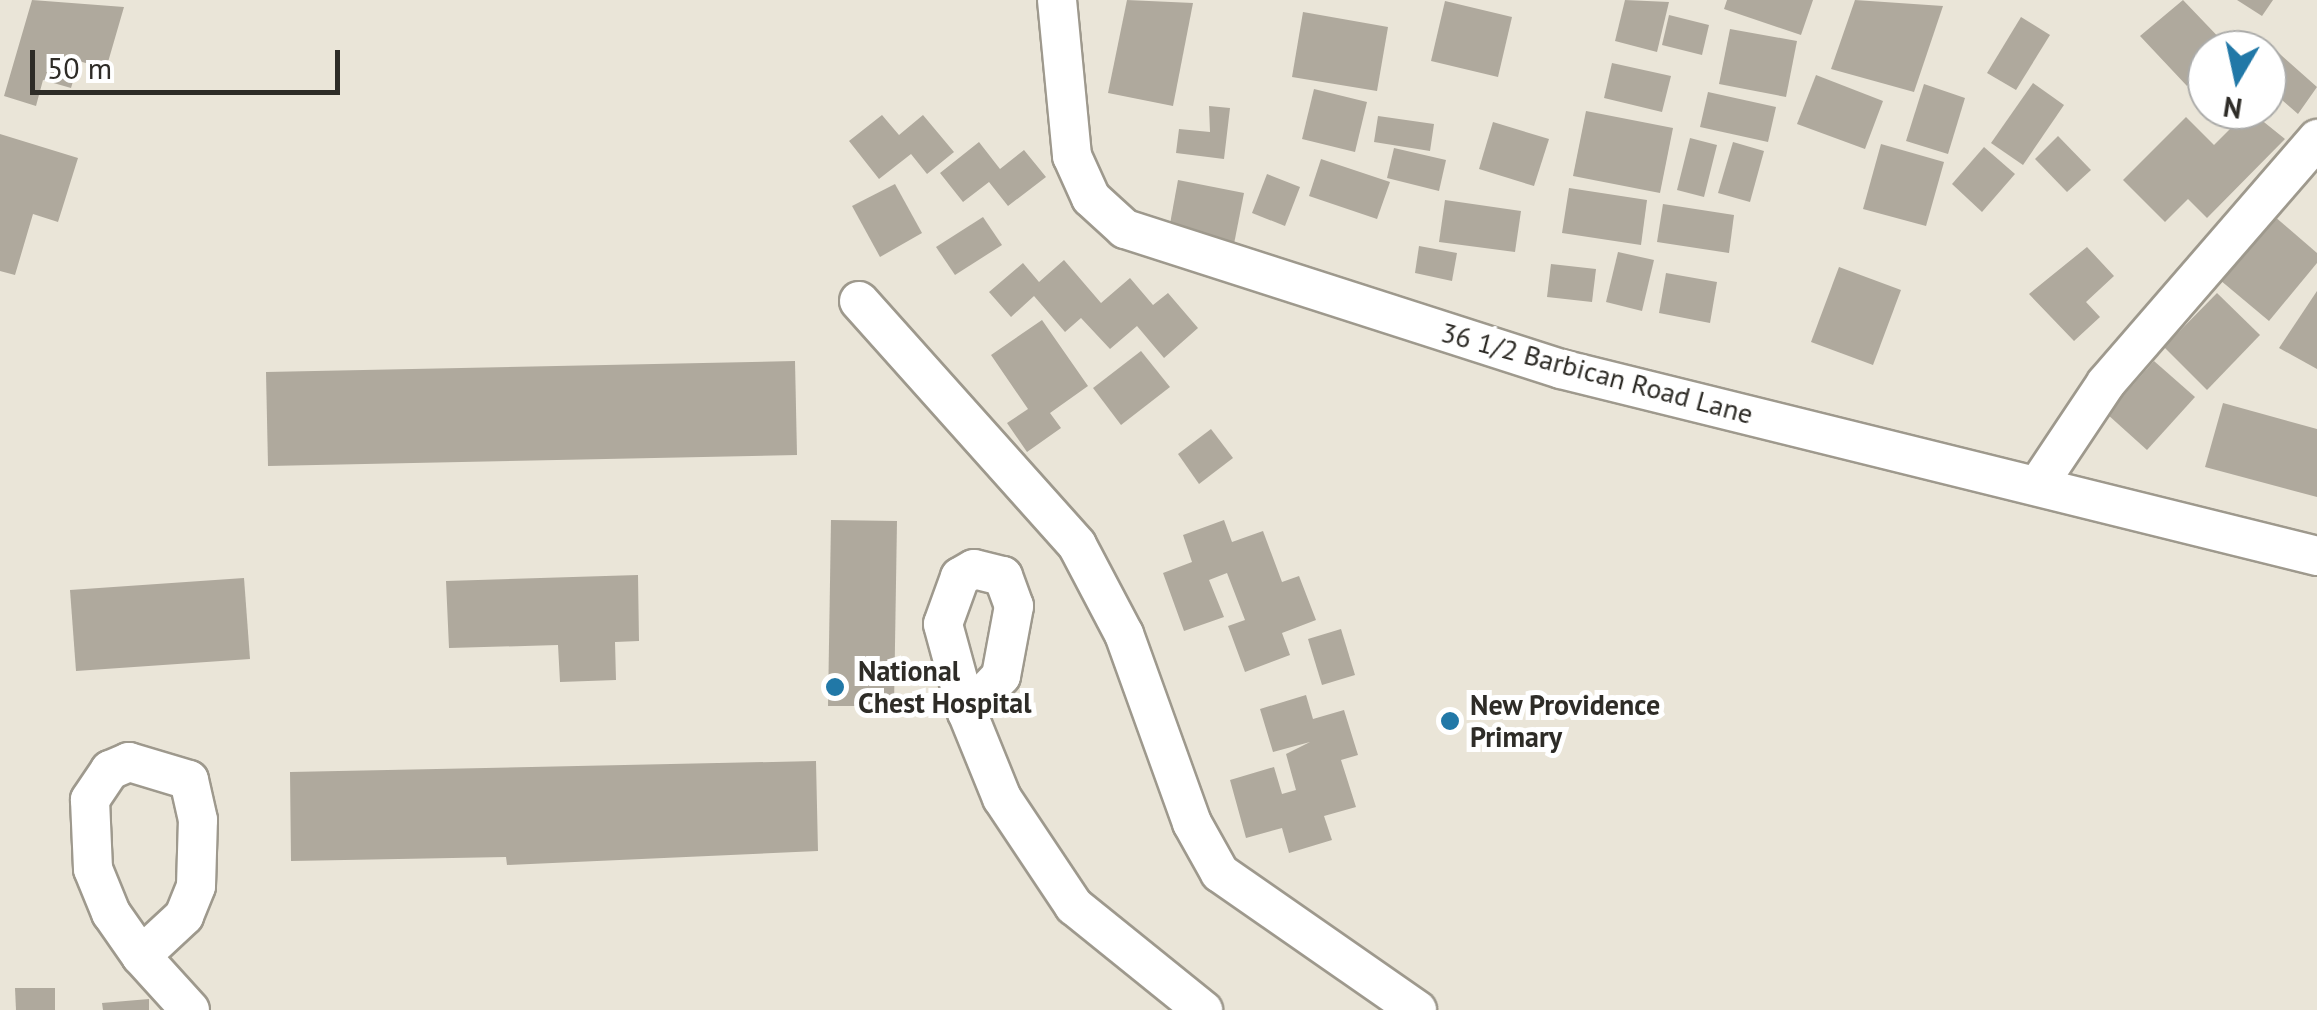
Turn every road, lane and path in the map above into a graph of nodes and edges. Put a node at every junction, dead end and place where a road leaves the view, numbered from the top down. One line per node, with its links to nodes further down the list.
1 (1057, 0): 4 (street, 36 1/2 Barbican Road Lane)
2 (2317, 140): 4 (street)
3 (859, 301): 10 (street)
4 (2038, 484): 5 (street, 36 1/2 Barbican Road Lane)
5 (2317, 556)
6 (966, 712): 9 (street)
7 (141, 956): 7 (street); 8 (street)
8 (190, 1010)
9 (1204, 1010)
10 (1417, 1010)

